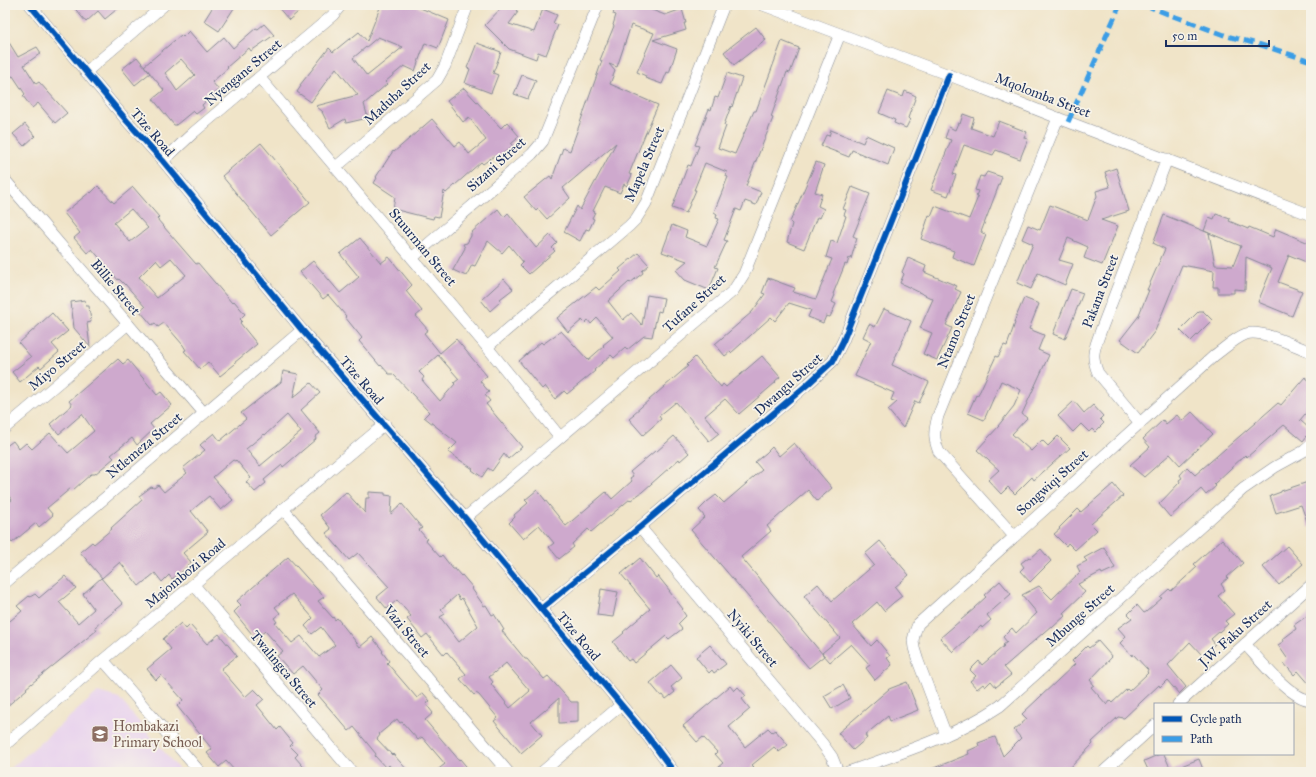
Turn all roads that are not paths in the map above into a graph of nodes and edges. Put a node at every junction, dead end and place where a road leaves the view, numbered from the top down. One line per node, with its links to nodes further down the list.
1 (30, 5): 9 (street, Tize Road)
2 (164, 5): 9 (street)
3 (341, 5): 11 (street, Nyengane Street)
4 (468, 5): 15 (street, Maduba Street)
5 (598, 5): 18 (street, Sizani Street)
6 (724, 5): 21 (street, Mapela Street)
7 (763, 5): 8 (street, Mqolomba Street)
8 (840, 34): 10 (street, Mqolomba Street); 27 (street, Tufane Street)
9 (86, 72): 14 (street, Tize Road)
10 (949, 75): 12 (street, Mqolomba Street); 31 (street, Dwangu Street)
11 (260, 78): 14 (street, Nyengane Street); 15 (street, Stuurman Street)
12 (1058, 118): 13 (street, Mqolomba Street); 32 (street, Ntamo Street)
13 (1167, 159): 17 (street, Mqolomba Street); 24 (street, Pakana Street)
14 (163, 161): 20 (street, Tize Road)
15 (336, 167): 18 (street, Stuurman Street)
16 (5, 180): 19 (street, Billie Street)
17 (1311, 214)
18 (412, 258): 21 (street, Stuurman Street)
19 (128, 324): 23 (street, Billie Street); 26 (street, Miyo Street)
20 (302, 330): 23 (street, Ntlemeza Street); 25 (street, Tize Road)
21 (487, 347): 27 (street, Stuurman Street)
22 (1311, 352): 24 (street, Songwiqi Street)
23 (204, 413): 33 (street, Ntlemeza Street)
24 (1140, 423): 32 (street, Songwiqi Street)
25 (385, 424): 29 (street, Majombozi Road); 30 (street, Tize Road)
26 (5, 428)
27 (560, 437): 30 (street, Tufane Street)
28 (1311, 445): 43 (street, Mbunge Street)
29 (283, 509): 34 (street, Majombozi Road); 47 (street, Vazi Street)
30 (465, 518): 36 (street, Tize Road)
31 (640, 527): 36 (street, Dwangu Street); 50 (street, Nyiki Street)
32 (1014, 536): 43 (street, Songwiqi Street)
33 (5, 583)
34 (194, 585): 38 (street, Majombozi Road); 46 (street, Twalingca Street)
35 (1311, 585): 37 (street, J.W. Faku Street)
36 (541, 609): 41 (street, Tize Road)
37 (1245, 644): 39 (street); 40 (street, J.W. Faku Street)
38 (103, 660): 44 (street, Majombozi Road); 45 (street)
39 (1311, 700)
40 (1179, 703)
41 (621, 705): 48 (street); 49 (street, Tize Road)
42 (1154, 726): 52 (street)
43 (946, 735): 51 (street, Mbunge Street)
44 (5, 745)
45 (200, 772)
46 (352, 772)
47 (508, 772)
48 (542, 772)
49 (674, 772)
50 (838, 772)
51 (848, 772)
52 (1103, 772)

